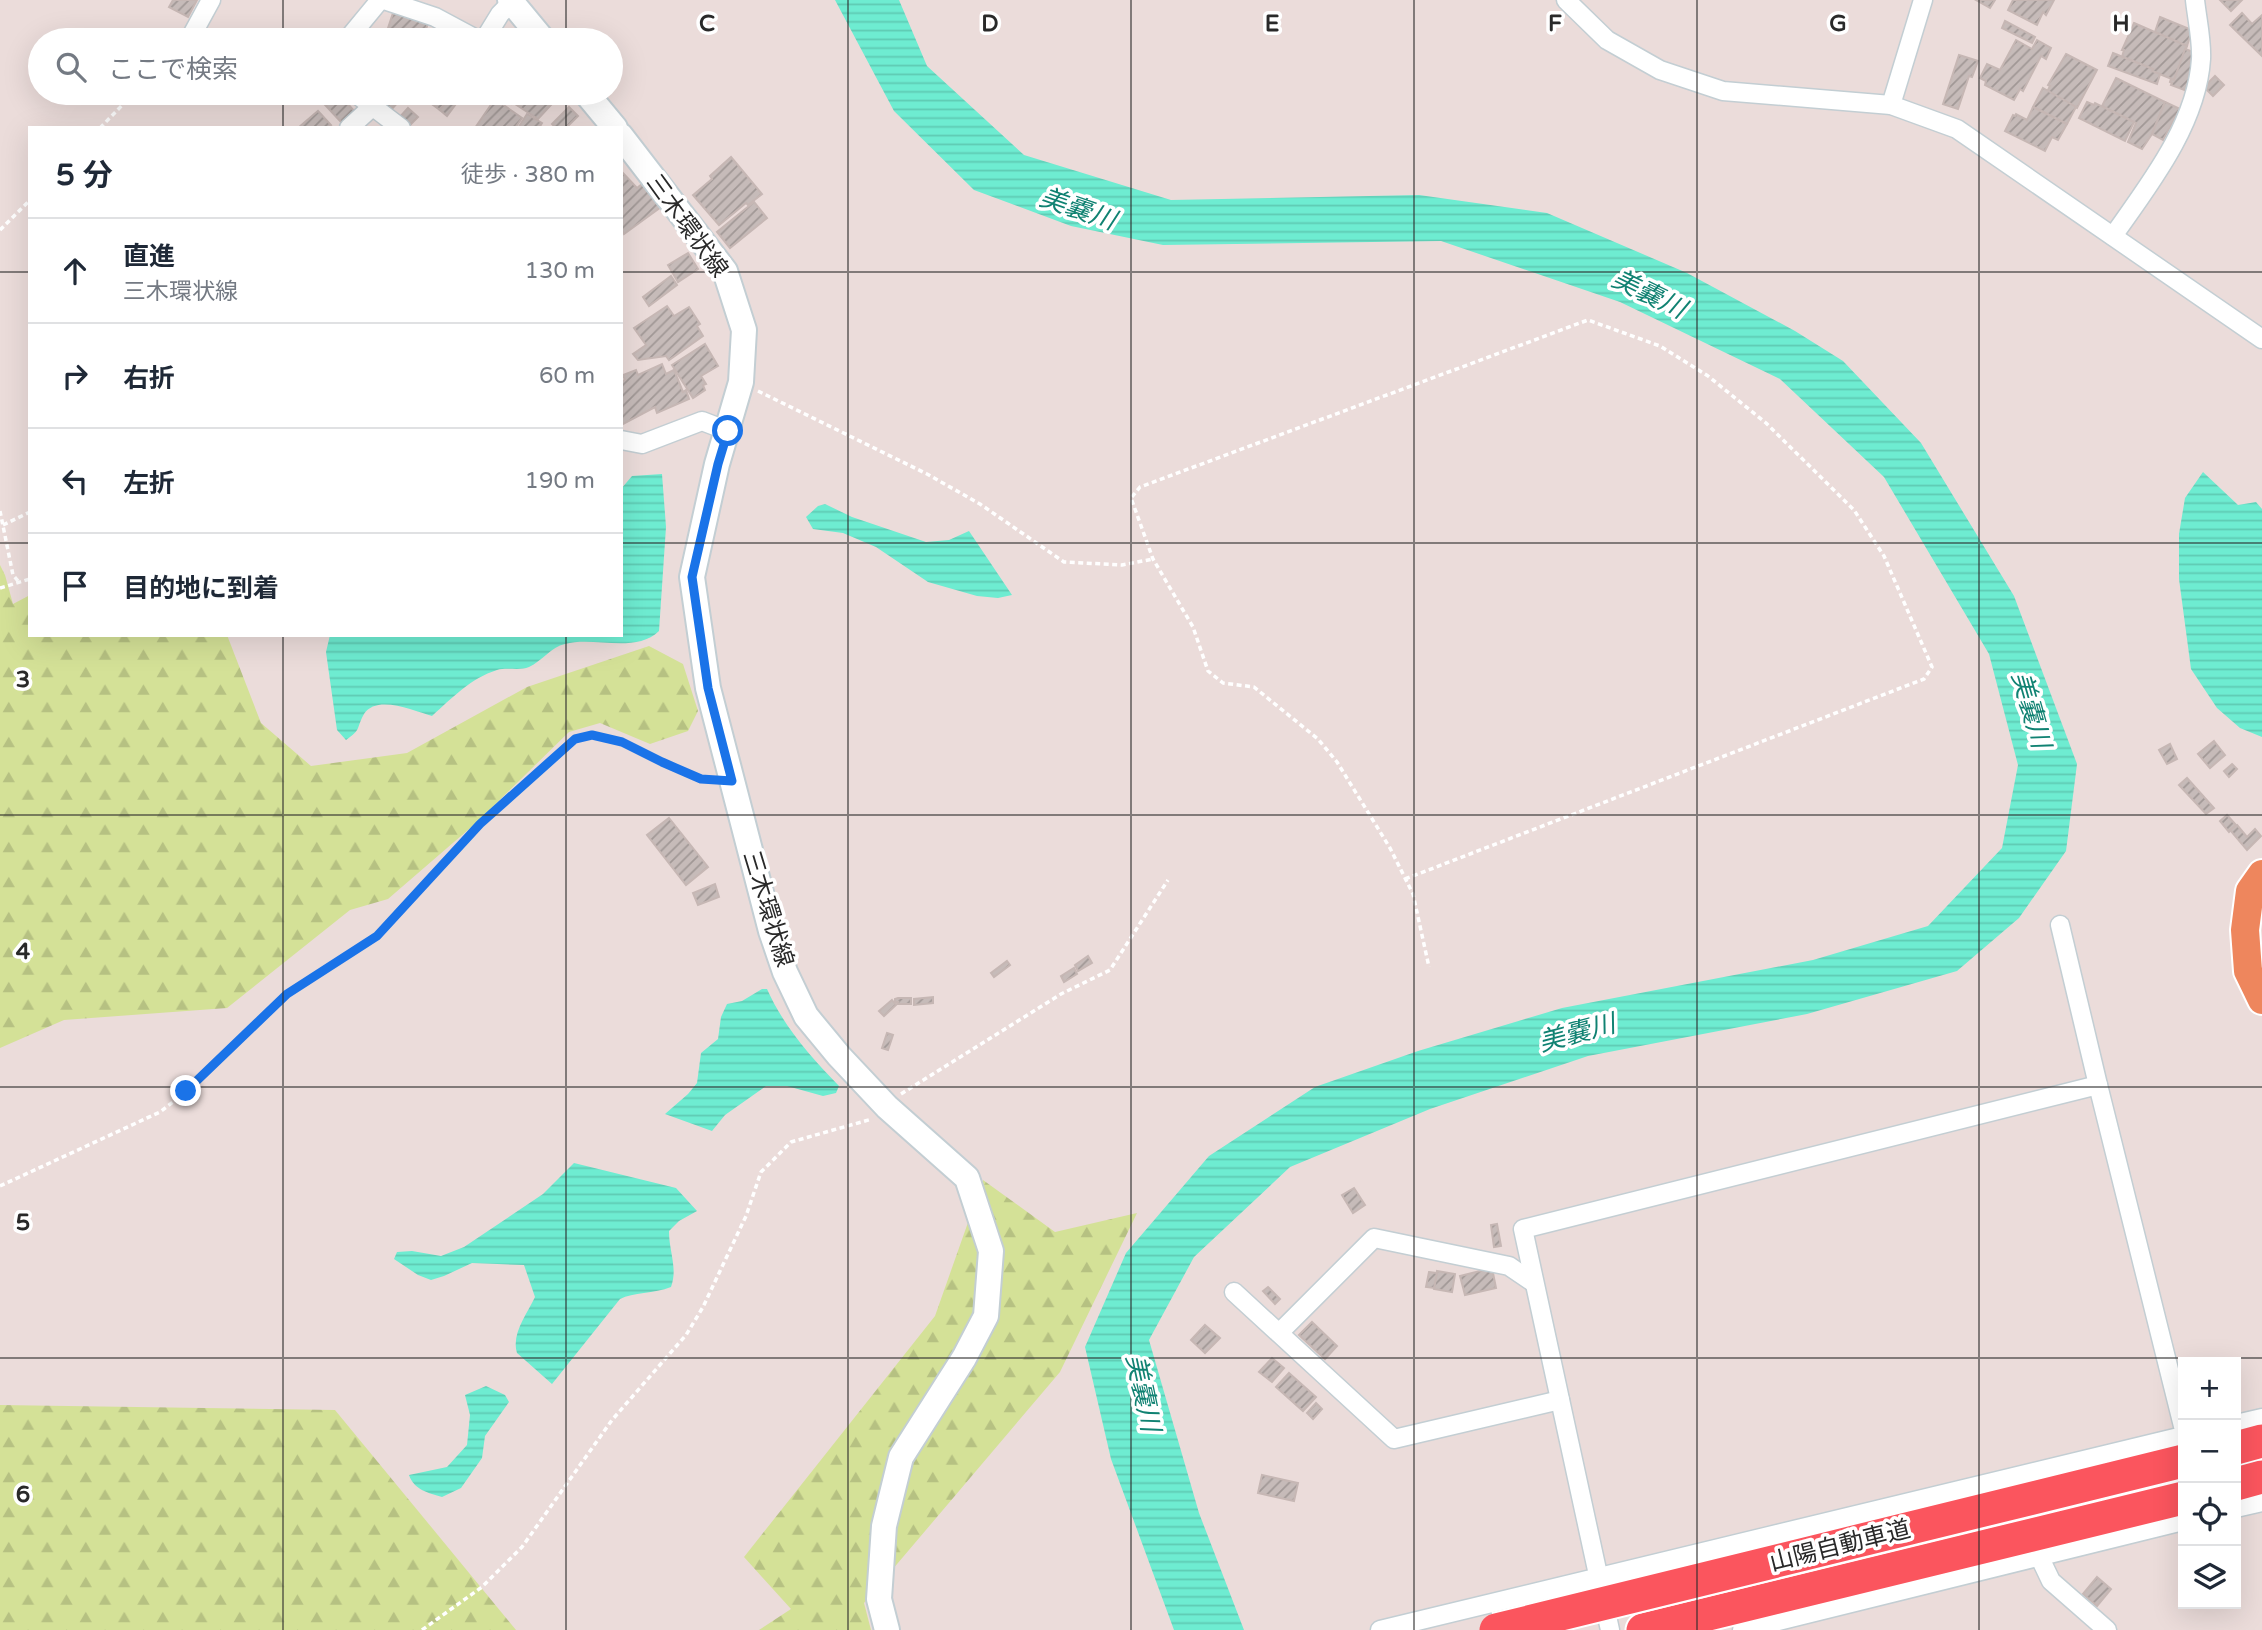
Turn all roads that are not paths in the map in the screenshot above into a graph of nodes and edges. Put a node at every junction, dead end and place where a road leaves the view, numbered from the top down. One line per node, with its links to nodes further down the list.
1 (211, 0): 8 (street)
2 (356, 0): 7 (street)
3 (1566, 0): 14 (street)
4 (1923, 0): 14 (street)
5 (2195, 0): 20 (street)
6 (511, 1): 11 (street); 12 (main road)
7 (379, 4): 9 (street); 10 (street)
8 (196, 28)
9 (358, 28)
10 (456, 28)
11 (491, 28)
12 (533, 28)
13 (596, 105): 18 (main road)
14 (1891, 105): 20 (street)
15 (373, 106): 16 (street); 17 (street)
16 (351, 126)
17 (398, 126)
18 (613, 126)
19 (623, 139): 22 (main road, 三木環状線)
20 (2113, 236): 21 (street)
21 (2262, 340)
22 (728, 431): 23 (street); 47 (main road, 三木環状線)
23 (623, 440)
24 (2262, 874): 26 (main road)
25 (2060, 925): 27 (street)
26 (2262, 1000)
27 (2098, 1084): 28 (street); 33 (street)
28 (1534, 1283): 30 (street); 31 (street)
29 (1234, 1292): 30 (street)
30 (1279, 1333): 31 (street)
31 (1560, 1400): 46 (street)
32 (2262, 1418): 34 (street)
33 (2182, 1420)
34 (2241, 1423)
35 (2178, 1437): 46 (street)
36 (2262, 1441): 37 (highway)
37 (2241, 1447)
38 (2178, 1462): 49 (highway, 山陽自動車道, bridge)
39 (2262, 1478): 40 (highway)
40 (2240, 1483)
41 (2178, 1499): 51 (highway, 山陽自動車道)
42 (2262, 1502): 43 (street)
43 (2241, 1507)
44 (2178, 1522): 45 (street)
45 (2040, 1558): 52 (street); 53 (street)
46 (1599, 1578): 48 (street); 50 (street)
47 (887, 1630)
48 (1380, 1630)
49 (1496, 1630)
50 (1610, 1630)
51 (1643, 1630)
52 (1742, 1630)
53 (2106, 1630)

